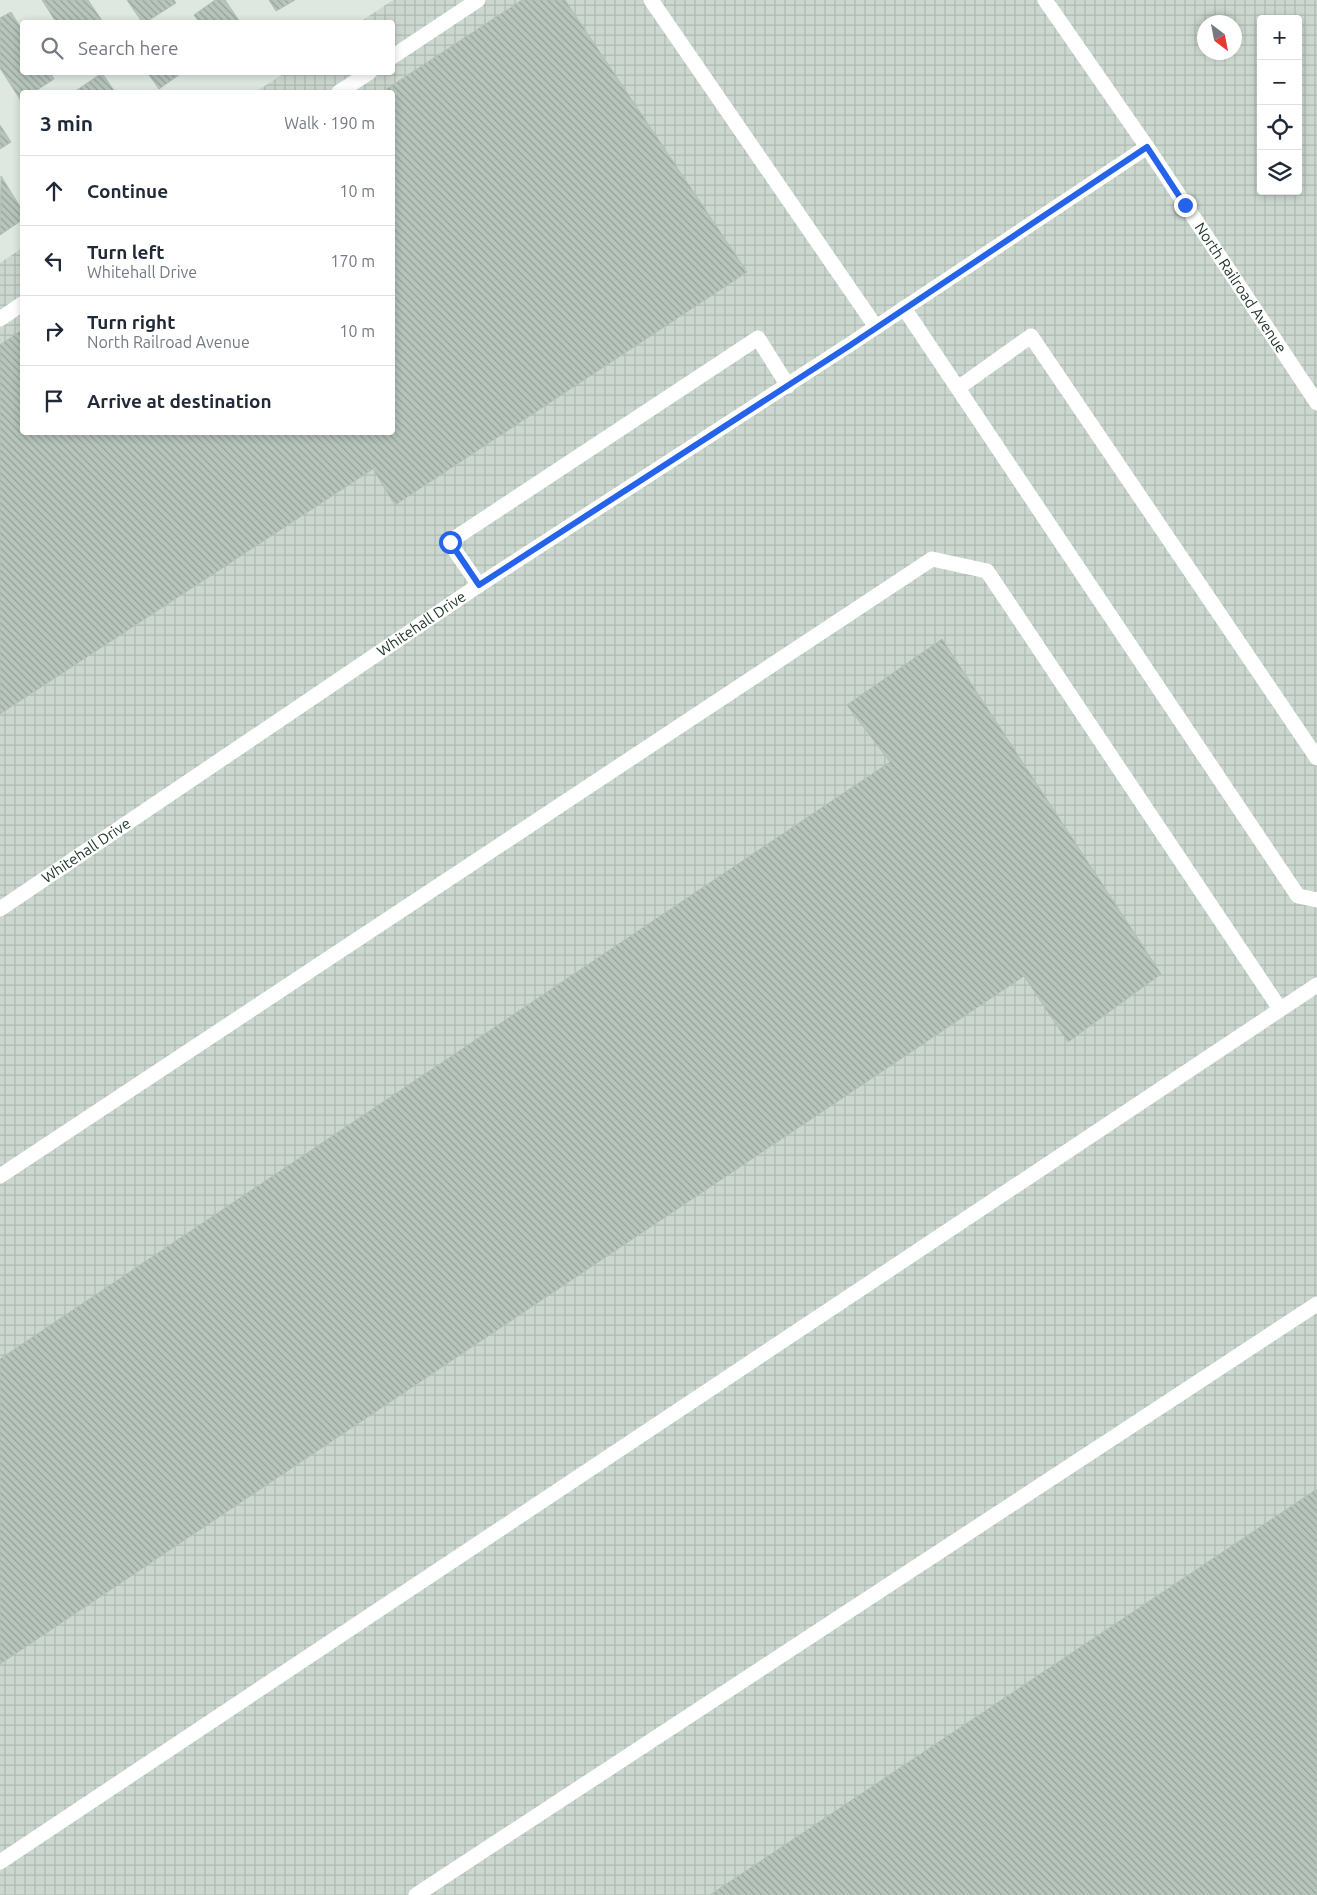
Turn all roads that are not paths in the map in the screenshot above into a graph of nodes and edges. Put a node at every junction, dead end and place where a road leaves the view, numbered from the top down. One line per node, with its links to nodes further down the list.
1 (478, 0): 4 (street)
2 (651, 0): 11 (street)
3 (1045, 0): 7 (street, North Railroad Avenue)
4 (395, 55)
5 (366, 75): 6 (street)
6 (343, 90)
7 (1147, 147): 9 (street, Whitehall Drive); 14 (street, North Railroad Avenue)
8 (20, 305): 10 (street)
9 (904, 308): 11 (street, Whitehall Drive); 13 (street)
10 (0, 319)
11 (876, 327): 12 (street, Whitehall Drive)
12 (788, 386): 15 (street, Whitehall Drive); 15 (street)
13 (958, 388): 16 (street); 17 (street)
14 (1317, 403)
15 (479, 585): 18 (street, Whitehall Drive)
16 (1317, 758)
17 (1317, 900)
18 (0, 909)
19 (1317, 985): 20 (street)
20 (1280, 1009): 21 (street); 23 (street)
21 (0, 1176)
22 (1317, 1304): 24 (street)
23 (0, 1862)
24 (416, 1895)

